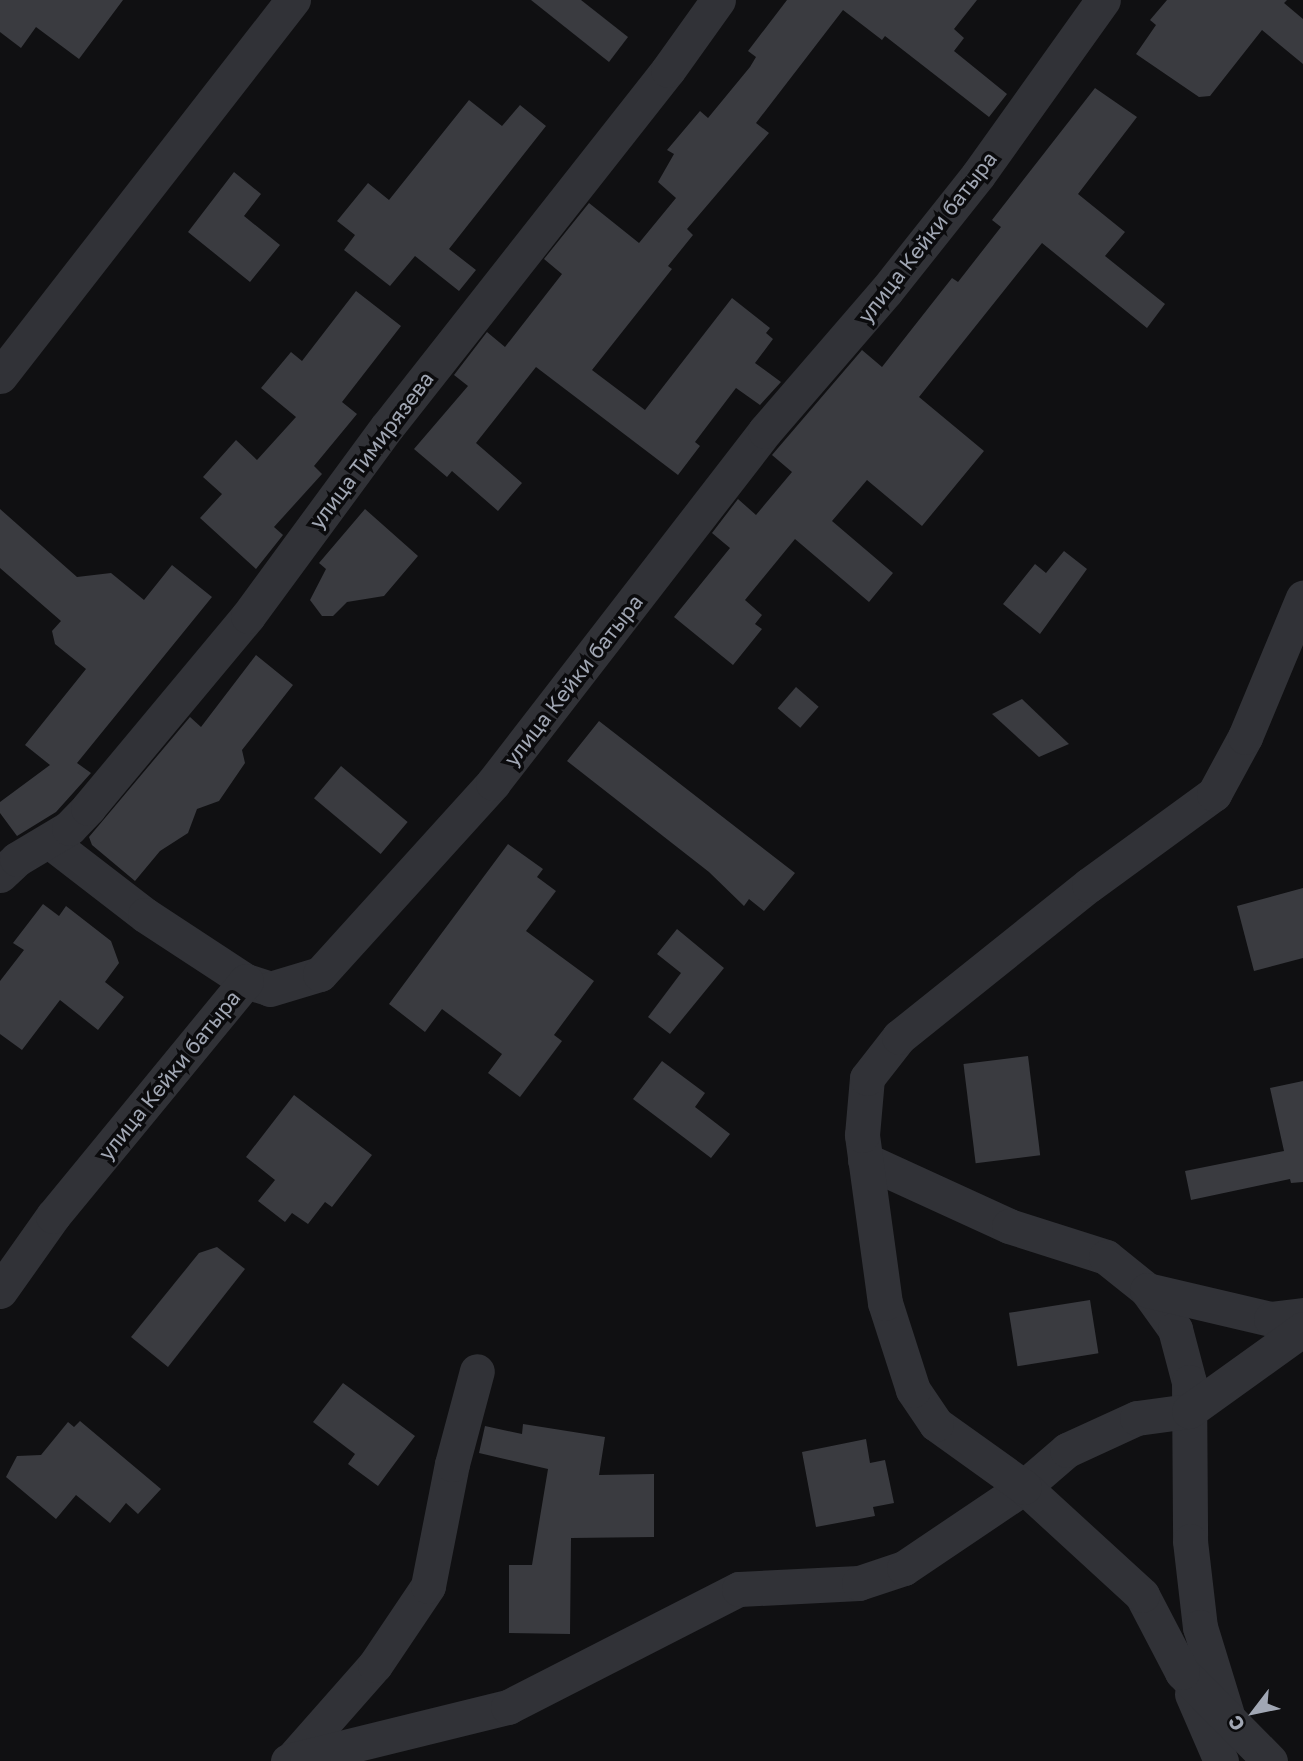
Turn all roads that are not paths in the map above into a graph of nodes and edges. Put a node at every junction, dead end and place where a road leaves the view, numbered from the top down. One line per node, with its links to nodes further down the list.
1 (293, 0): 4 (street)
2 (718, 0): 6 (street, улица Тимирязева)
3 (1103, 0): 8 (street, улица Кейки батыра)
4 (0, 376)
5 (1303, 598): 9 (street)
6 (49, 841): 7 (street, улица Тимирязева); 8 (street)
7 (0, 876)
8 (246, 981): 11 (street, улица Кейки батыра)
9 (865, 1160): 10 (street); 16 (street)
10 (1147, 1290): 12 (street); 15 (street)
11 (0, 1291)
12 (1303, 1315)
13 (1303, 1329): 15 (street)
14 (477, 1371): 19 (street)
15 (1189, 1411): 16 (street); 18 (street)
16 (1024, 1487): 17 (street); 19 (street)
17 (1182, 1672): 18 (street); 20 (street)
18 (1230, 1721): 21 (street)
19 (290, 1760)
20 (1221, 1761)
21 (1270, 1761)

